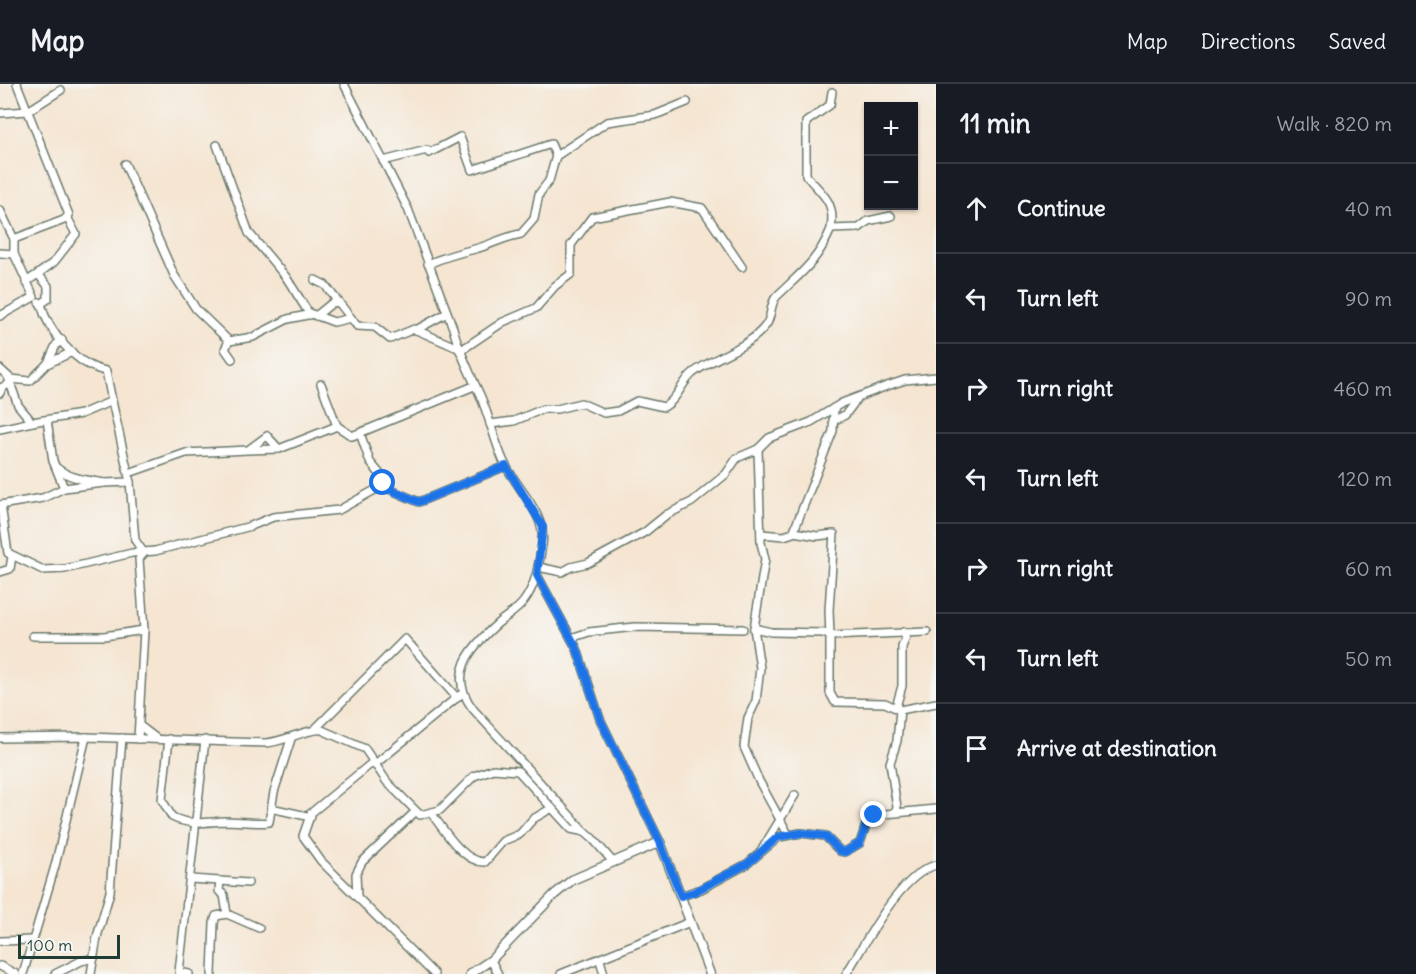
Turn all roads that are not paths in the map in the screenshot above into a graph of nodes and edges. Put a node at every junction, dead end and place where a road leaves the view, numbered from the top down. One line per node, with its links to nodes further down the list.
1 (17, 84): 6 (street)
2 (344, 84): 10 (street)
3 (61, 90): 6 (street)
4 (831, 92): 15 (street)
5 (687, 102): 9 (street)
6 (28, 111): 7 (street); 14 (street)
7 (0, 113)
8 (217, 145): 28 (street)
9 (556, 156): 10 (street); 19 (street)
10 (383, 162): 19 (street)
11 (125, 164): 33 (street)
12 (0, 210): 16 (street)
13 (891, 216): 15 (street)
14 (67, 217): 16 (street); 21 (street)
15 (831, 229): 50 (street)
16 (14, 239): 18 (street)
17 (0, 254): 18 (street)
18 (14, 254): 23 (street)
19 (428, 264): 27 (street)
20 (742, 267): 34 (street)
21 (38, 274): 23 (street); 26 (street)
22 (315, 280): 25 (street)
23 (26, 282): 24 (street)
24 (34, 297): 26 (street); 29 (street)
25 (339, 302): 28 (street); 30 (street)
26 (41, 304): 32 (street)
27 (447, 313): 31 (street); 34 (street)
28 (313, 315): 30 (street); 33 (street)
29 (0, 316)
30 (351, 318): 31 (street)
31 (416, 330): 34 (street)
32 (62, 340): 35 (street); 37 (street)
33 (229, 341): 36 (street)
34 (459, 350): 42 (street)
35 (72, 352): 37 (street); 45 (street)
36 (232, 359)
37 (47, 364): 40 (street)
38 (0, 369): 40 (street)
39 (936, 377): 44 (street)
40 (9, 380): 43 (street); 49 (street)
41 (321, 384): 51 (street)
42 (474, 386): 50 (street); 53 (street)
43 (0, 393)
44 (857, 399): 46 (street); 48 (street)
45 (112, 401): 47 (street); 59 (street)
46 (834, 408): 48 (street); 54 (street)
47 (47, 420): 49 (street); 58 (street)
48 (833, 421): 65 (street)
49 (32, 422): 52 (street)
50 (490, 424): 57 (street)
51 (337, 426): 53 (street); 55 (street)
52 (0, 429)
53 (360, 433): 62 (street)
54 (758, 448): 66 (street); 69 (street)
55 (279, 449): 56 (street); 56 (street)
56 (248, 450): 59 (street)
57 (506, 466): 62 (street); 69 (street)
58 (56, 467): 61 (street); 63 (street)
59 (129, 473): 60 (street)
60 (130, 482): 61 (street); 67 (street)
61 (104, 483): 63 (street)
62 (382, 486): 67 (street)
63 (64, 488): 64 (street)
64 (1, 505): 68 (street)
65 (794, 532): 66 (street); 78 (street)
66 (761, 534): 72 (street)
67 (144, 553): 68 (street); 74 (street)
68 (12, 556): 70 (street)
69 (538, 567): 71 (street)
70 (0, 572)
71 (537, 575): 79 (street); 80 (street)
72 (754, 628): 78 (street); 102 (street)
73 (743, 629): 79 (street)
74 (144, 630): 77 (street); 83 (street)
75 (903, 632): 76 (street); 78 (street); 82 (street)
76 (927, 632)
77 (33, 636)
78 (830, 636): 82 (street)
79 (571, 638): 106 (street)
80 (460, 695): 84 (street); 93 (street); 104 (street)
81 (936, 703): 82 (street)
82 (898, 709): 98 (street)
83 (140, 726): 88 (street); 89 (street)
84 (315, 729): 90 (street); 93 (street)
85 (86, 737): 86 (street); 87 (street); 118 (street)
86 (0, 738)
87 (122, 738): 88 (street); 120 (street)
88 (138, 739): 89 (street)
89 (158, 739): 91 (street)
90 (291, 739): 92 (street); 95 (street)
91 (169, 740): 92 (street); 103 (street)
92 (205, 740): 103 (street)
93 (373, 764): 99 (street); 101 (street)
94 (795, 795): 102 (street)
95 (271, 808): 101 (street); 103 (street)
96 (552, 808): 100 (street); 100 (street); 104 (street)
97 (936, 809): 98 (street)
98 (898, 810): 105 (street)
99 (415, 812): 100 (street); 114 (street)
100 (431, 813)
101 (311, 817): 114 (street)
102 (779, 820): 105 (street); 107 (street)
103 (197, 825): 110 (street)
104 (585, 832): 108 (street)
105 (788, 834): 107 (street)
106 (660, 842): 108 (street); 113 (street)
107 (760, 853): 113 (street)
108 (613, 862): 121 (street)
109 (936, 865): 136 (street)
110 (191, 879): 111 (street); 128 (street)
111 (220, 881): 112 (street); 115 (street)
112 (248, 883)
113 (681, 896): 116 (street)
114 (357, 897): 130 (street)
115 (227, 914): 117 (street); 129 (street)
116 (690, 922): 122 (street); 135 (street)
117 (259, 927)
118 (32, 940): 119 (street); 125 (street)
119 (0, 941)
120 (94, 958): 126 (street); 127 (street)
121 (491, 960): 131 (street); 132 (street)
122 (600, 960): 133 (street); 134 (street)
123 (0, 966): 124 (street)
124 (16, 974)
125 (23, 974)
126 (55, 974)
127 (91, 974)
128 (189, 974)
129 (212, 974)
130 (434, 974)
131 (470, 974)
132 (498, 974)
133 (561, 974)
134 (604, 974)
135 (710, 974)
136 (846, 974)

